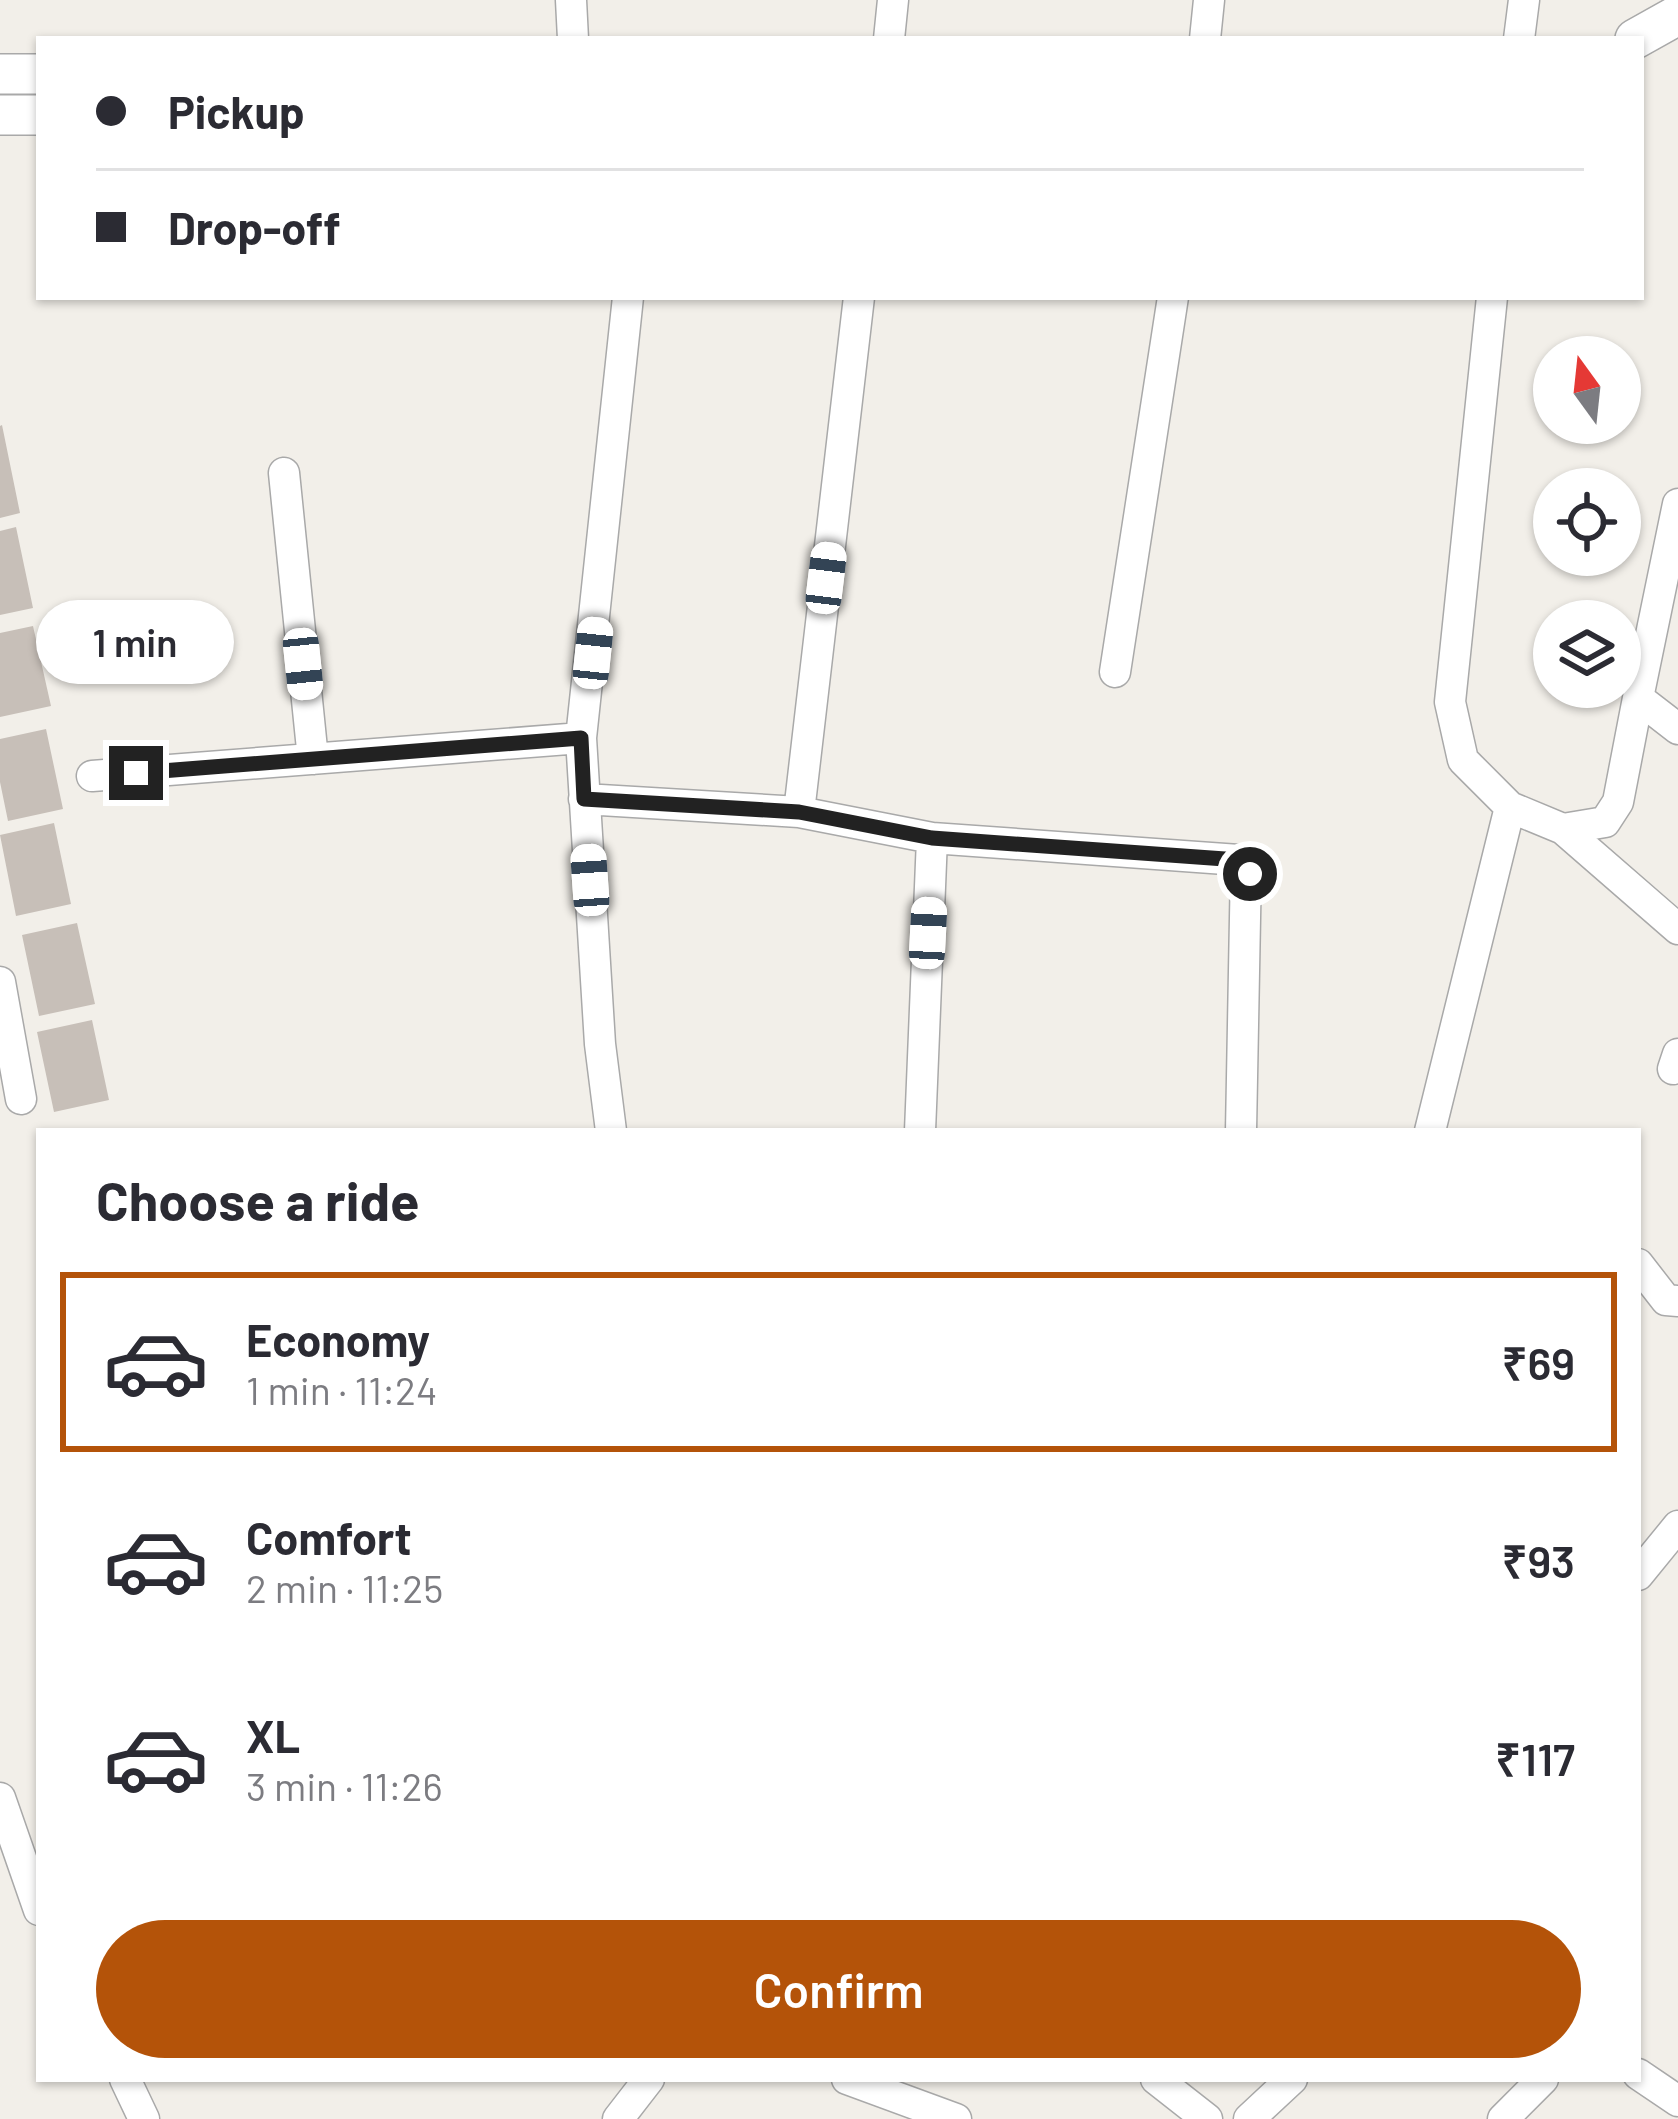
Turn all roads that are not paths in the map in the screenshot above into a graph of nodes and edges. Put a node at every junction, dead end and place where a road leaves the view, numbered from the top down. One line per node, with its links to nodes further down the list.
1 (571, 0): 6 (street)
2 (893, 0): 7 (street)
3 (1209, 0): 8 (street)
4 (1524, 0): 9 (street)
5 (1678, 15): 10 (street)
6 (572, 36)
7 (889, 36)
8 (1205, 36)
9 (1519, 36)
10 (1640, 36)
11 (0, 74): 12 (street)
12 (36, 74)
13 (0, 115): 14 (street)
14 (36, 115)
15 (628, 300): 26 (street)
16 (859, 300): 31 (street)
17 (1173, 300): 21 (street)
18 (1492, 300): 30 (street)
19 (284, 473): 27 (street)
20 (1678, 504): 22 (street)
21 (1115, 671)
22 (1641, 683)
23 (1641, 700): 25 (street)
24 (1636, 708): 32 (street)
25 (1678, 728)
26 (581, 738): 27 (street); 29 (street)
27 (313, 759): 28 (street)
28 (92, 776)
29 (584, 799): 31 (street); 37 (street)
30 (1510, 807): 32 (street); 40 (street)
31 (799, 812): 33 (street)
32 (1563, 829): 34 (street)
33 (932, 838): 38 (street); 39 (street)
34 (1678, 929)
35 (0, 982): 36 (street)
36 (21, 1100)
37 (611, 1128)
38 (920, 1128)
39 (1241, 1128)
40 (1431, 1128)
41 (1641, 1268): 42 (street)
42 (1678, 1301)
43 (1678, 1526): 44 (street)
44 (1641, 1571)
45 (0, 1798): 46 (street)
46 (36, 1901)
47 (1641, 2076): 54 (street)
48 (126, 2082): 56 (street)
49 (647, 2082): 57 (street)
50 (855, 2082): 58 (street)
51 (1160, 2082): 59 (street)
52 (1289, 2082): 55 (street)
53 (1540, 2082): 60 (street)
54 (1678, 2101)
55 (1261, 2115)
56 (144, 2119)
57 (618, 2119)
58 (956, 2119)
59 (1207, 2119)
60 (1503, 2119)

